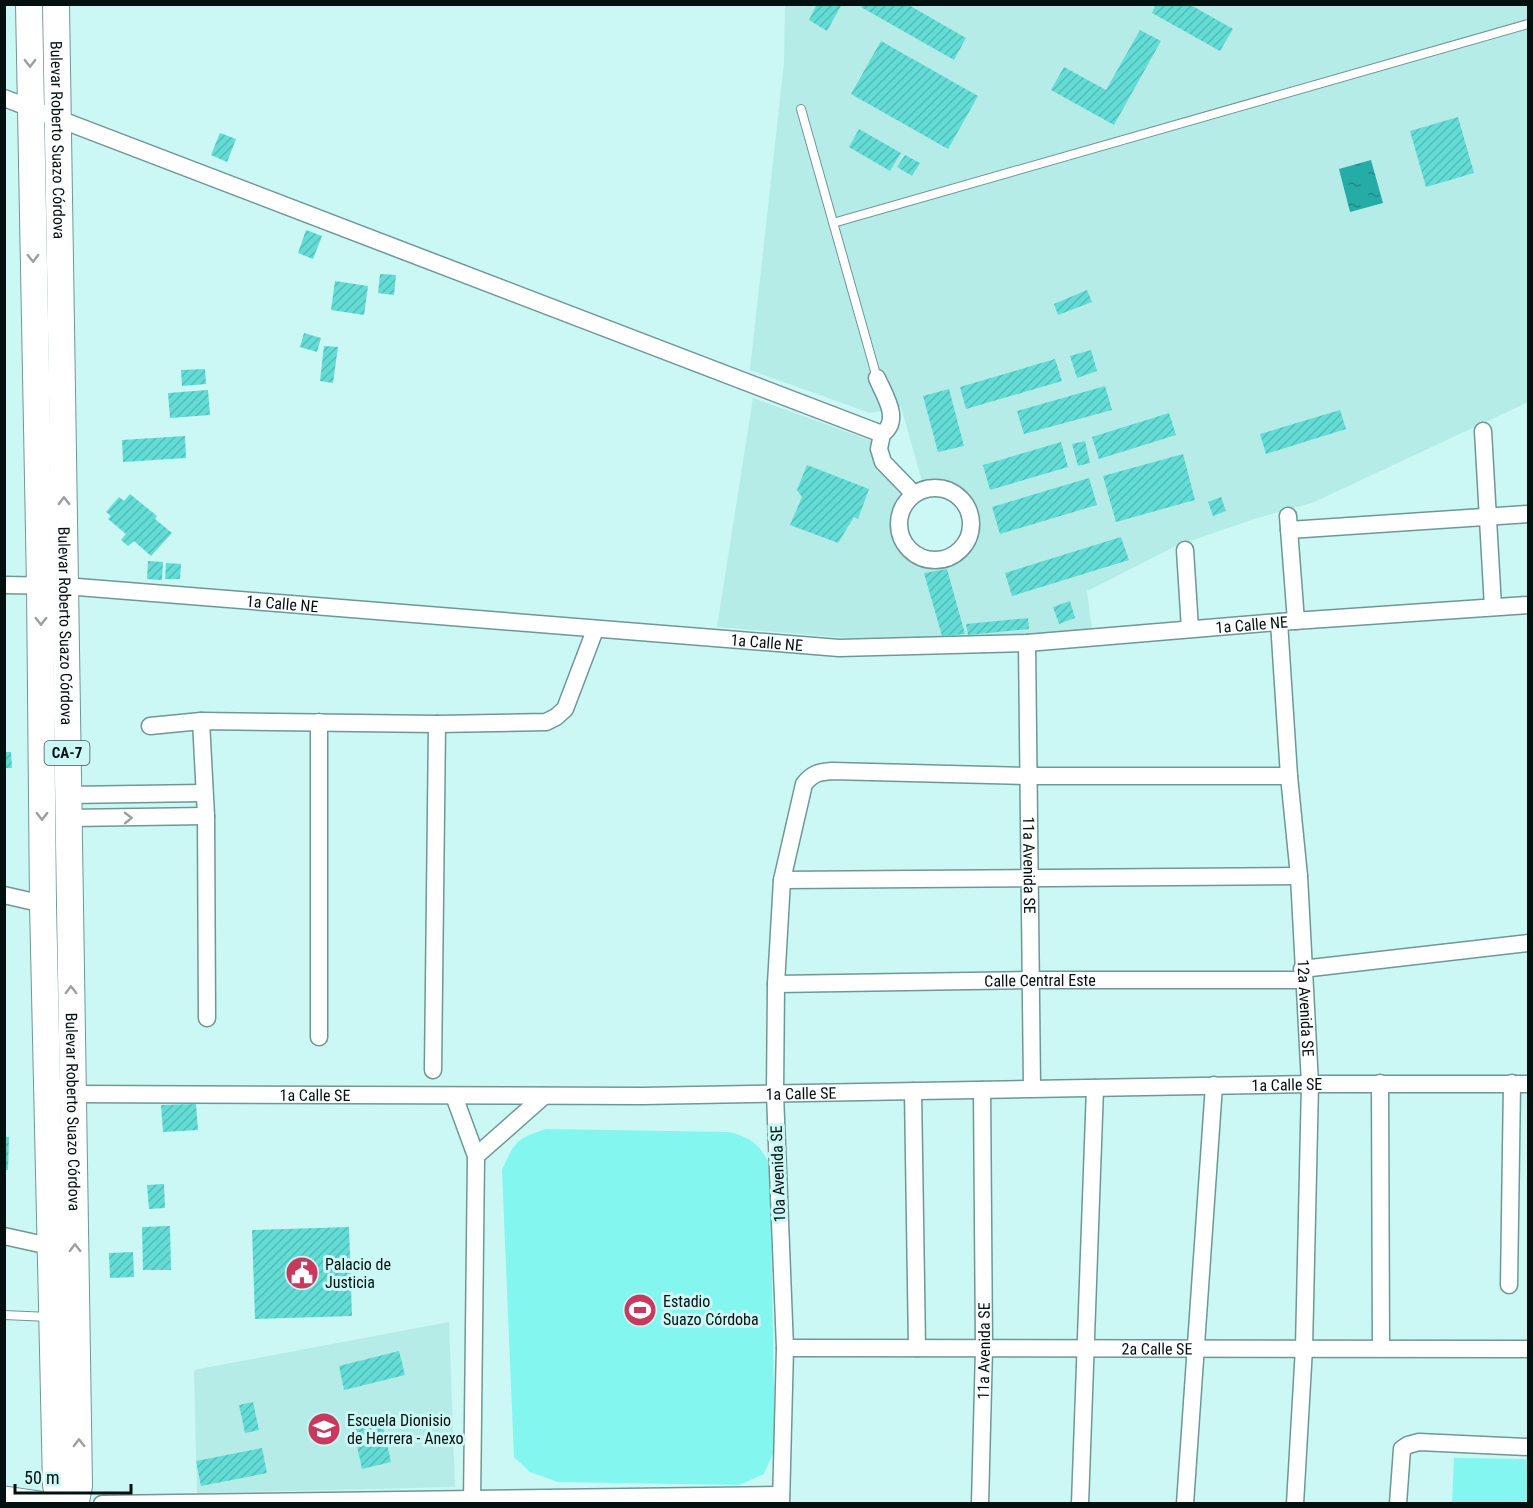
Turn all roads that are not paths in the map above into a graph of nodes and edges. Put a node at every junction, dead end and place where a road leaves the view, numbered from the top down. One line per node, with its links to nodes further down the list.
1 (29, 4): 5 (main road, Bulevar Roberto Suazo Córdova / CA-7, one-way to 5)
2 (56, 4): 7 (main road, Bulevar Roberto Suazo Córdova / CA-7)
3 (1528, 24): 8 (lane)
4 (4, 98): 5 (street)
5 (30, 108): 7 (street); 17 (main road, Bulevar Roberto Suazo Córdova / CA-7, one-way to 17)
6 (801, 109): 8 (lane)
7 (57, 118): 11 (street); 17 (main road, Bulevar Roberto Suazo Córdova / CA-7, one-way to 7)
8 (833, 223): 9 (lane)
9 (877, 378): 11 (street)
10 (1483, 432): 14 (street)
11 (882, 434): 12 (street)
12 (914, 494): 12 (street)
13 (1528, 514): 14 (street)
14 (1488, 517): 19 (street); 20 (street, 12a Avenida SE)
15 (1185, 550): 21 (street)
16 (4, 585): 17 (street, 1a Calle NE)
17 (53, 585): 22 (street, 1a Calle NE); 31 (main road, Bulevar Roberto Suazo Córdova / CA-7); 37 (main road, Bulevar Roberto Suazo Córdova / CA-7, one-way to 37)
18 (1528, 605): 19 (street, 1a Calle NE)
19 (1493, 607): 20 (street, 1a Calle NE)
20 (1288, 621): 21 (street, 1a Calle NE); 29 (street, 12a Avenida SE)
21 (1190, 629): 23 (street, 1a Calle NE)
22 (595, 630): 23 (street, 1a Calle NE); 26 (street)
23 (1027, 643): 28 (street, 11a Avenida SE)
24 (201, 721): 25 (street); 27 (street); 30 (street)
25 (319, 722): 26 (street); 43 (street)
26 (437, 724): 44 (street)
27 (150, 726)
28 (1028, 776): 29 (street); 34 (street, 11a Avenida SE); 35 (street, 10a Avenida SE)
29 (1289, 776): 33 (street, 12a Avenida SE)
30 (204, 793): 31 (street); 32 (street)
31 (69, 807): 32 (street, one-way to 32); 53 (main road, Bulevar Roberto Suazo Córdova / CA-7, one-way to 31)
32 (206, 816): 42 (street)
33 (1299, 876): 34 (street); 39 (street, 12a Avenida SE)
34 (1029, 877): 35 (street); 40 (street, 11a Avenida SE)
35 (782, 880): 41 (street, 10a Avenida SE)
36 (4, 895): 37 (street)
37 (43, 904): 59 (main road, Bulevar Roberto Suazo Córdova / CA-7)
38 (1528, 943): 39 (street, Calle Central Este)
39 (1303, 974): 40 (street, Calle Central Este); 47 (street, 12a Avenida SE)
40 (1030, 980): 41 (street, Calle Central Este); 49 (street, 11a Avenida SE)
41 (777, 984): 54 (street, 10a Avenida SE)
42 (207, 1018)
43 (319, 1037)
44 (433, 1070)
45 (1380, 1083): 46 (street, 1a Calle SE); 47 (street, 1a Calle SE); 69 (street)
46 (1520, 1083): 60 (street)
47 (1310, 1084): 48 (street, 1a Calle SE); 68 (street, 12a Avenida SE)
48 (1214, 1085): 50 (street, 1a Calle SE); 67 (street)
49 (1032, 1088): 50 (street, 1a Calle SE); 51 (street, 1a Calle SE)
50 (1095, 1088): 66 (street)
51 (982, 1090): 52 (street, 1a Calle SE); 65 (street, 11a Avenida SE)
52 (913, 1091): 54 (street, 1a Calle SE); 64 (street)
53 (72, 1094): 55 (street, 1a Calle SE); 76 (main road, Bulevar Roberto Suazo Córdova / CA-7, one-way to 53)
54 (775, 1094): 56 (street, 1a Calle SE); 63 (street, 10a Avenida SE)
55 (454, 1096): 56 (street, 1a Calle SE); 57 (street)
56 (544, 1096): 57 (street)
57 (476, 1156): 75 (street)
58 (4, 1236): 59 (street)
59 (49, 1246): 62 (main road, Bulevar Roberto Suazo Córdova / CA-7)
60 (1509, 1285)
61 (4, 1315): 62 (lane)
62 (51, 1317): 76 (main road, Bulevar Roberto Suazo Córdova / CA-7)
63 (785, 1348): 64 (street, 2a Calle SE); 73 (street, 10a Avenida SE)
64 (917, 1348): 65 (street, 2a Calle SE)
65 (984, 1348): 66 (street, 2a Calle SE); 78 (street, 11a Avenida SE)
66 (1087, 1348): 67 (street, 2a Calle SE); 79 (street)
67 (1196, 1348): 68 (street, 2a Calle SE); 80 (street)
68 (1304, 1348): 69 (street, 2a Calle SE); 81 (street, 12a Avenida SE)
69 (1381, 1348): 70 (street, 2a Calle SE)
70 (1528, 1349)
71 (1528, 1447): 82 (street)
72 (4, 1497): 76 (street)
73 (781, 1499): 74 (street)
74 (648, 1500): 75 (street)
75 (472, 1501): 77 (street)
76 (64, 1502)
77 (102, 1503)
78 (980, 1503)
79 (1080, 1503)
80 (1185, 1503)
81 (1295, 1503)
82 (1398, 1503)

